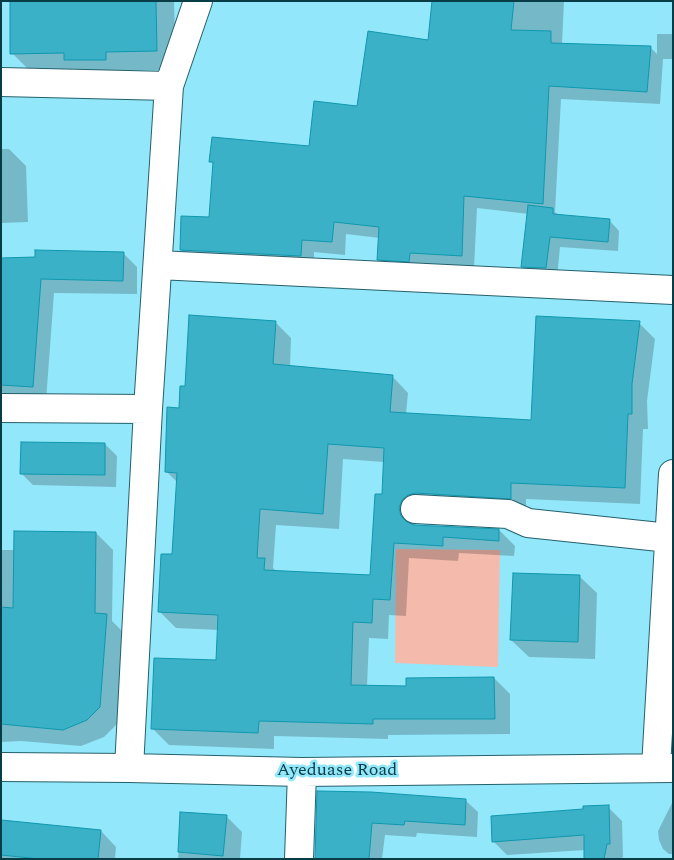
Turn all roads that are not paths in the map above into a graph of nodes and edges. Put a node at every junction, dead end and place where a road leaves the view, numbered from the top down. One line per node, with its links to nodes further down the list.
1 (198, 1): 3 (street)
2 (1, 82): 3 (street)
3 (170, 86): 4 (street)
4 (158, 265): 5 (street); 7 (street)
5 (673, 290)
6 (1, 408): 7 (street)
7 (148, 409): 12 (street)
8 (673, 474): 10 (street)
9 (415, 509): 10 (street)
10 (669, 538): 13 (street)
11 (1, 767): 12 (street, Ayeduase Road)
12 (129, 768): 14 (street, Ayeduase Road)
13 (665, 768): 14 (street, Ayeduase Road)
14 (302, 772): 15 (street)
15 (299, 859)

